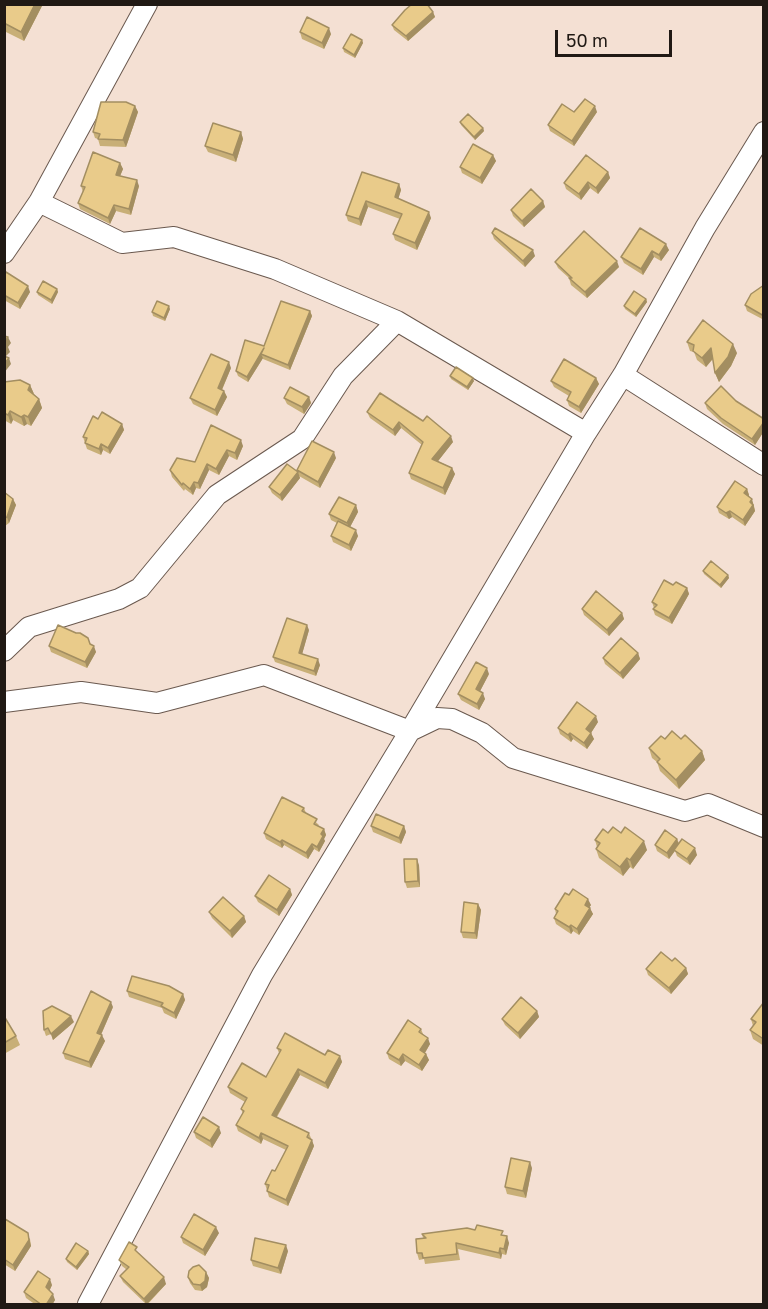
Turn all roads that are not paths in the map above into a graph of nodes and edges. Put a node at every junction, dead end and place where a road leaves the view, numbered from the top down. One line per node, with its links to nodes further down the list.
1 (147, 4): 3 (street)
2 (764, 132): 6 (street)
3 (39, 202): 4 (street); 5 (street)
4 (4, 253)
5 (398, 321): 7 (street); 9 (street)
6 (623, 375): 7 (street); 8 (street)
7 (586, 433): 11 (street)
8 (764, 465)
9 (4, 651)
10 (4, 702): 11 (street)
11 (410, 731): 12 (street); 13 (street)
12 (764, 827)
13 (88, 1305)

